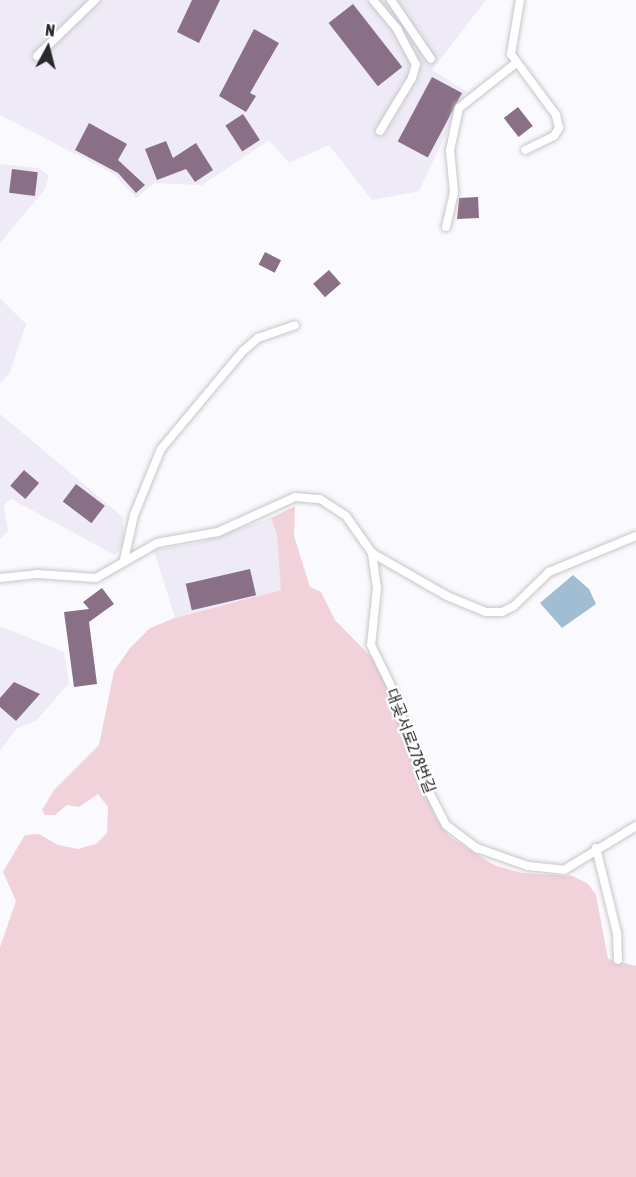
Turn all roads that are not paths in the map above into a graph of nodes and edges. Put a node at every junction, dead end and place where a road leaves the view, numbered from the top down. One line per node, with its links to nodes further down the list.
1 (95, 0): 5 (lane)
2 (373, 0): 8 (lane)
3 (391, 0): 6 (lane)
4 (520, 0): 7 (lane)
5 (37, 56)
6 (431, 58)
7 (516, 63): 9 (lane); 10 (lane)
8 (380, 131)
9 (525, 150)
10 (446, 227)
11 (295, 325): 14 (lane)
12 (636, 536): 13 (lane, 대곶서로278번길)
13 (372, 553): 14 (lane, 대곶서로278번길); 17 (lane, 대곶서로278번길)
14 (124, 560): 15 (lane, 대곶서로278번길)
15 (0, 578)
16 (636, 826): 17 (lane, 대곶서로278번길)
17 (596, 849): 18 (lane)
18 (618, 960)

